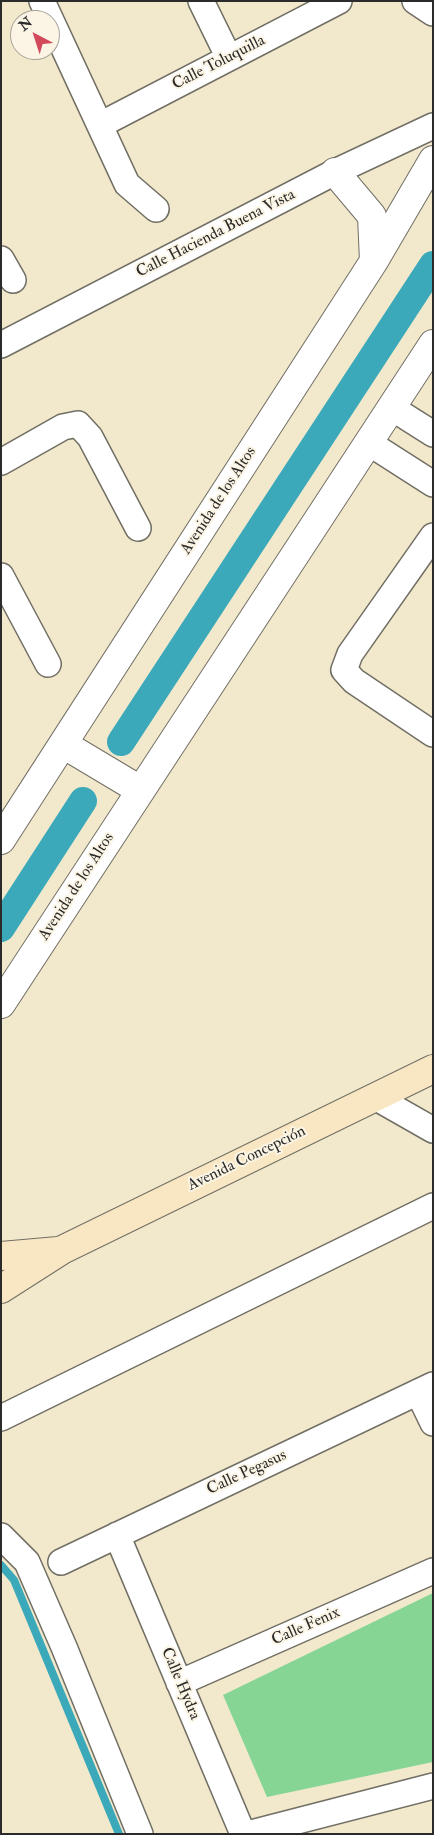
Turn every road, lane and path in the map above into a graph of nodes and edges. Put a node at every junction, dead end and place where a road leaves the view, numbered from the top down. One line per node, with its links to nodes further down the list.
1 (42, 1): 7 (street)
2 (201, 1): 6 (street)
3 (339, 1): 6 (street, Calle Toluquilla)
4 (415, 1): 5 (street)
5 (433, 13)
6 (229, 58): 7 (street, Calle Toluquilla)
7 (100, 125): 11 (street)
8 (433, 126): 10 (street, Calle Hacienda Buena Vista)
9 (433, 160): 12 (street, Avenida de los Altos)
10 (335, 172): 12 (street); 14 (street, Calle Hacienda Buena Vista)
11 (156, 209)
12 (374, 261): 25 (street, Avenida de los Altos)
13 (433, 344): 15 (street, Avenida de los Altos)
14 (1, 345)
15 (392, 408): 16 (street); 17 (street, Avenida de los Altos)
16 (433, 434)
17 (369, 444): 19 (street); 26 (street, Avenida de los Altos)
18 (1, 462): 20 (street)
19 (433, 484)
20 (138, 528)
21 (431, 542): 24 (street)
22 (1, 576): 23 (street)
23 (48, 664)
24 (433, 734)
25 (63, 744): 26 (street); 27 (street, Avenida de los Altos)
26 (140, 790): 28 (street, Avenida de los Altos)
27 (1, 840)
28 (1, 1004)
29 (433, 1069): 30 (main road, Avenida Concepción)
30 (374, 1097): 31 (street); 33 (main road, Avenida Concepción)
31 (433, 1130)
32 (433, 1206): 37 (street)
33 (62, 1250): 34 (main road, Avenida Concepción); 35 (main road, Avenida Concepción)
34 (1, 1256)
35 (1, 1289)
36 (426, 1388): 38 (street); 39 (street, Calle Pegasus)
37 (1, 1418)
38 (433, 1423)
39 (117, 1535): 41 (street, Calle Pegasus); 43 (street, Calle Hydra)
40 (1, 1536): 45 (street)
41 (61, 1562)
42 (433, 1571): 43 (street, Calle Fenix)
43 (179, 1683): 46 (street, Calle Hydra)
44 (433, 1786): 47 (street)
45 (140, 1834)
46 (243, 1834)
47 (247, 1834)

